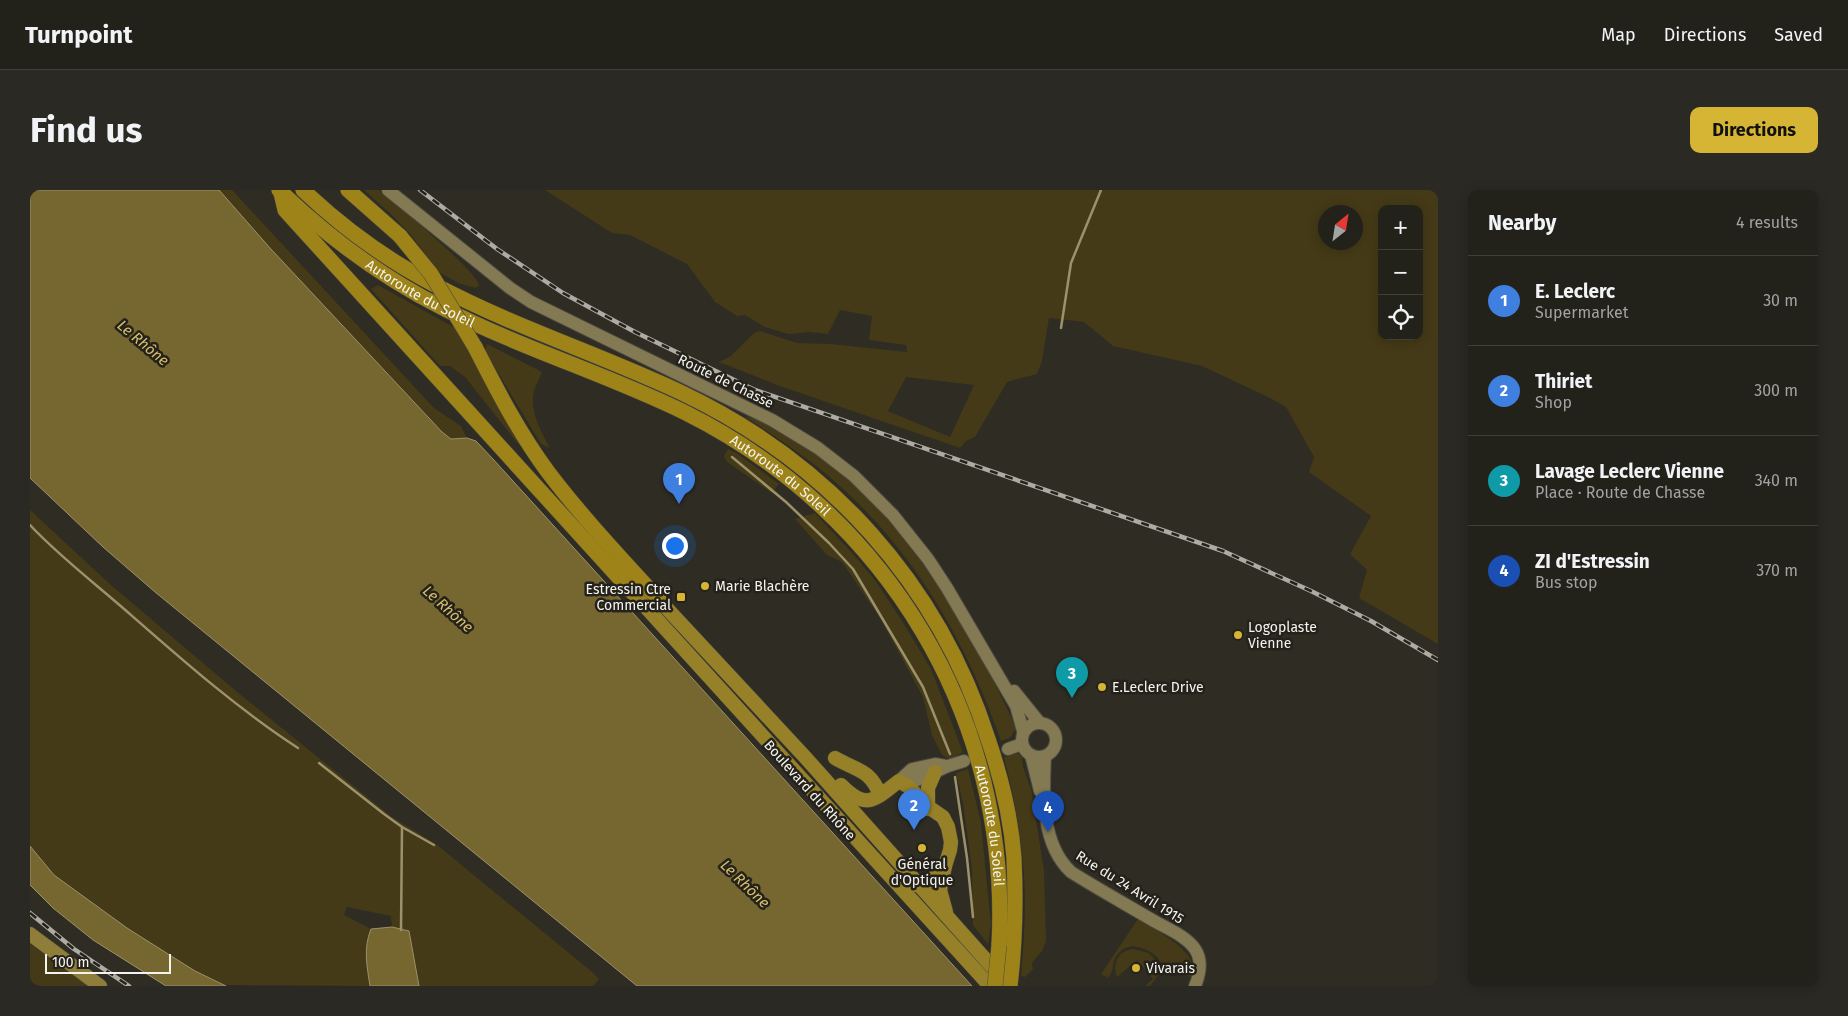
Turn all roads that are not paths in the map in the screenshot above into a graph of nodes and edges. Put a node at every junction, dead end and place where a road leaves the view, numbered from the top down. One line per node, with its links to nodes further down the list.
1 (303, 190): 30 (highway, Autoroute du Soleil)
2 (348, 190): 6 (highway, bridge)
3 (388, 190): 7 (main road, Route de Chasse)
4 (280, 191): 5 (highway); 29 (highway, Autoroute du Soleil, bridge)
5 (632, 592): 8 (highway, Boulevard du Rhône)
6 (660, 601): 15 (highway, Boulevard du Rhône)
7 (992, 663): 9 (main road, Route de Chasse); 10 (main road, Route de Chasse)
8 (724, 694): 25 (highway); 29 (highway, Boulevard du Rhône)
9 (1039, 722): 10 (main road); 14 (main road)
10 (1023, 731): 11 (main road)
11 (1022, 744): 12 (main road); 13 (main road)
12 (1008, 749)
13 (1030, 755): 14 (main road); 23 (main road, Rue du 24 Avril 1915)
14 (1045, 756): 23 (main road, Rue du 24 Avril 1915)
15 (805, 757): 21 (highway); 25 (highway, Boulevard du Rhône)
16 (835, 758): 21 (highway)
17 (964, 762): 18 (main road)
18 (948, 766): 19 (main road); 20 (main road)
19 (935, 772): 20 (main road); 22 (highway)
20 (899, 781): 21 (highway); 22 (highway)
21 (880, 796)
22 (927, 806): 24 (highway); 25 (highway)
23 (1045, 810): 31 (main road, Rue du 24 Avril 1915)
24 (945, 866): 25 (highway); 26 (highway)
25 (920, 884): 26 (highway, Boulevard du Rhône); 29 (highway)
26 (948, 917): 30 (highway, Boulevard du Rhône)
27 (30, 934): 28 (main road)
28 (100, 986)
29 (993, 986)
30 (1009, 986)
31 (1195, 986)

